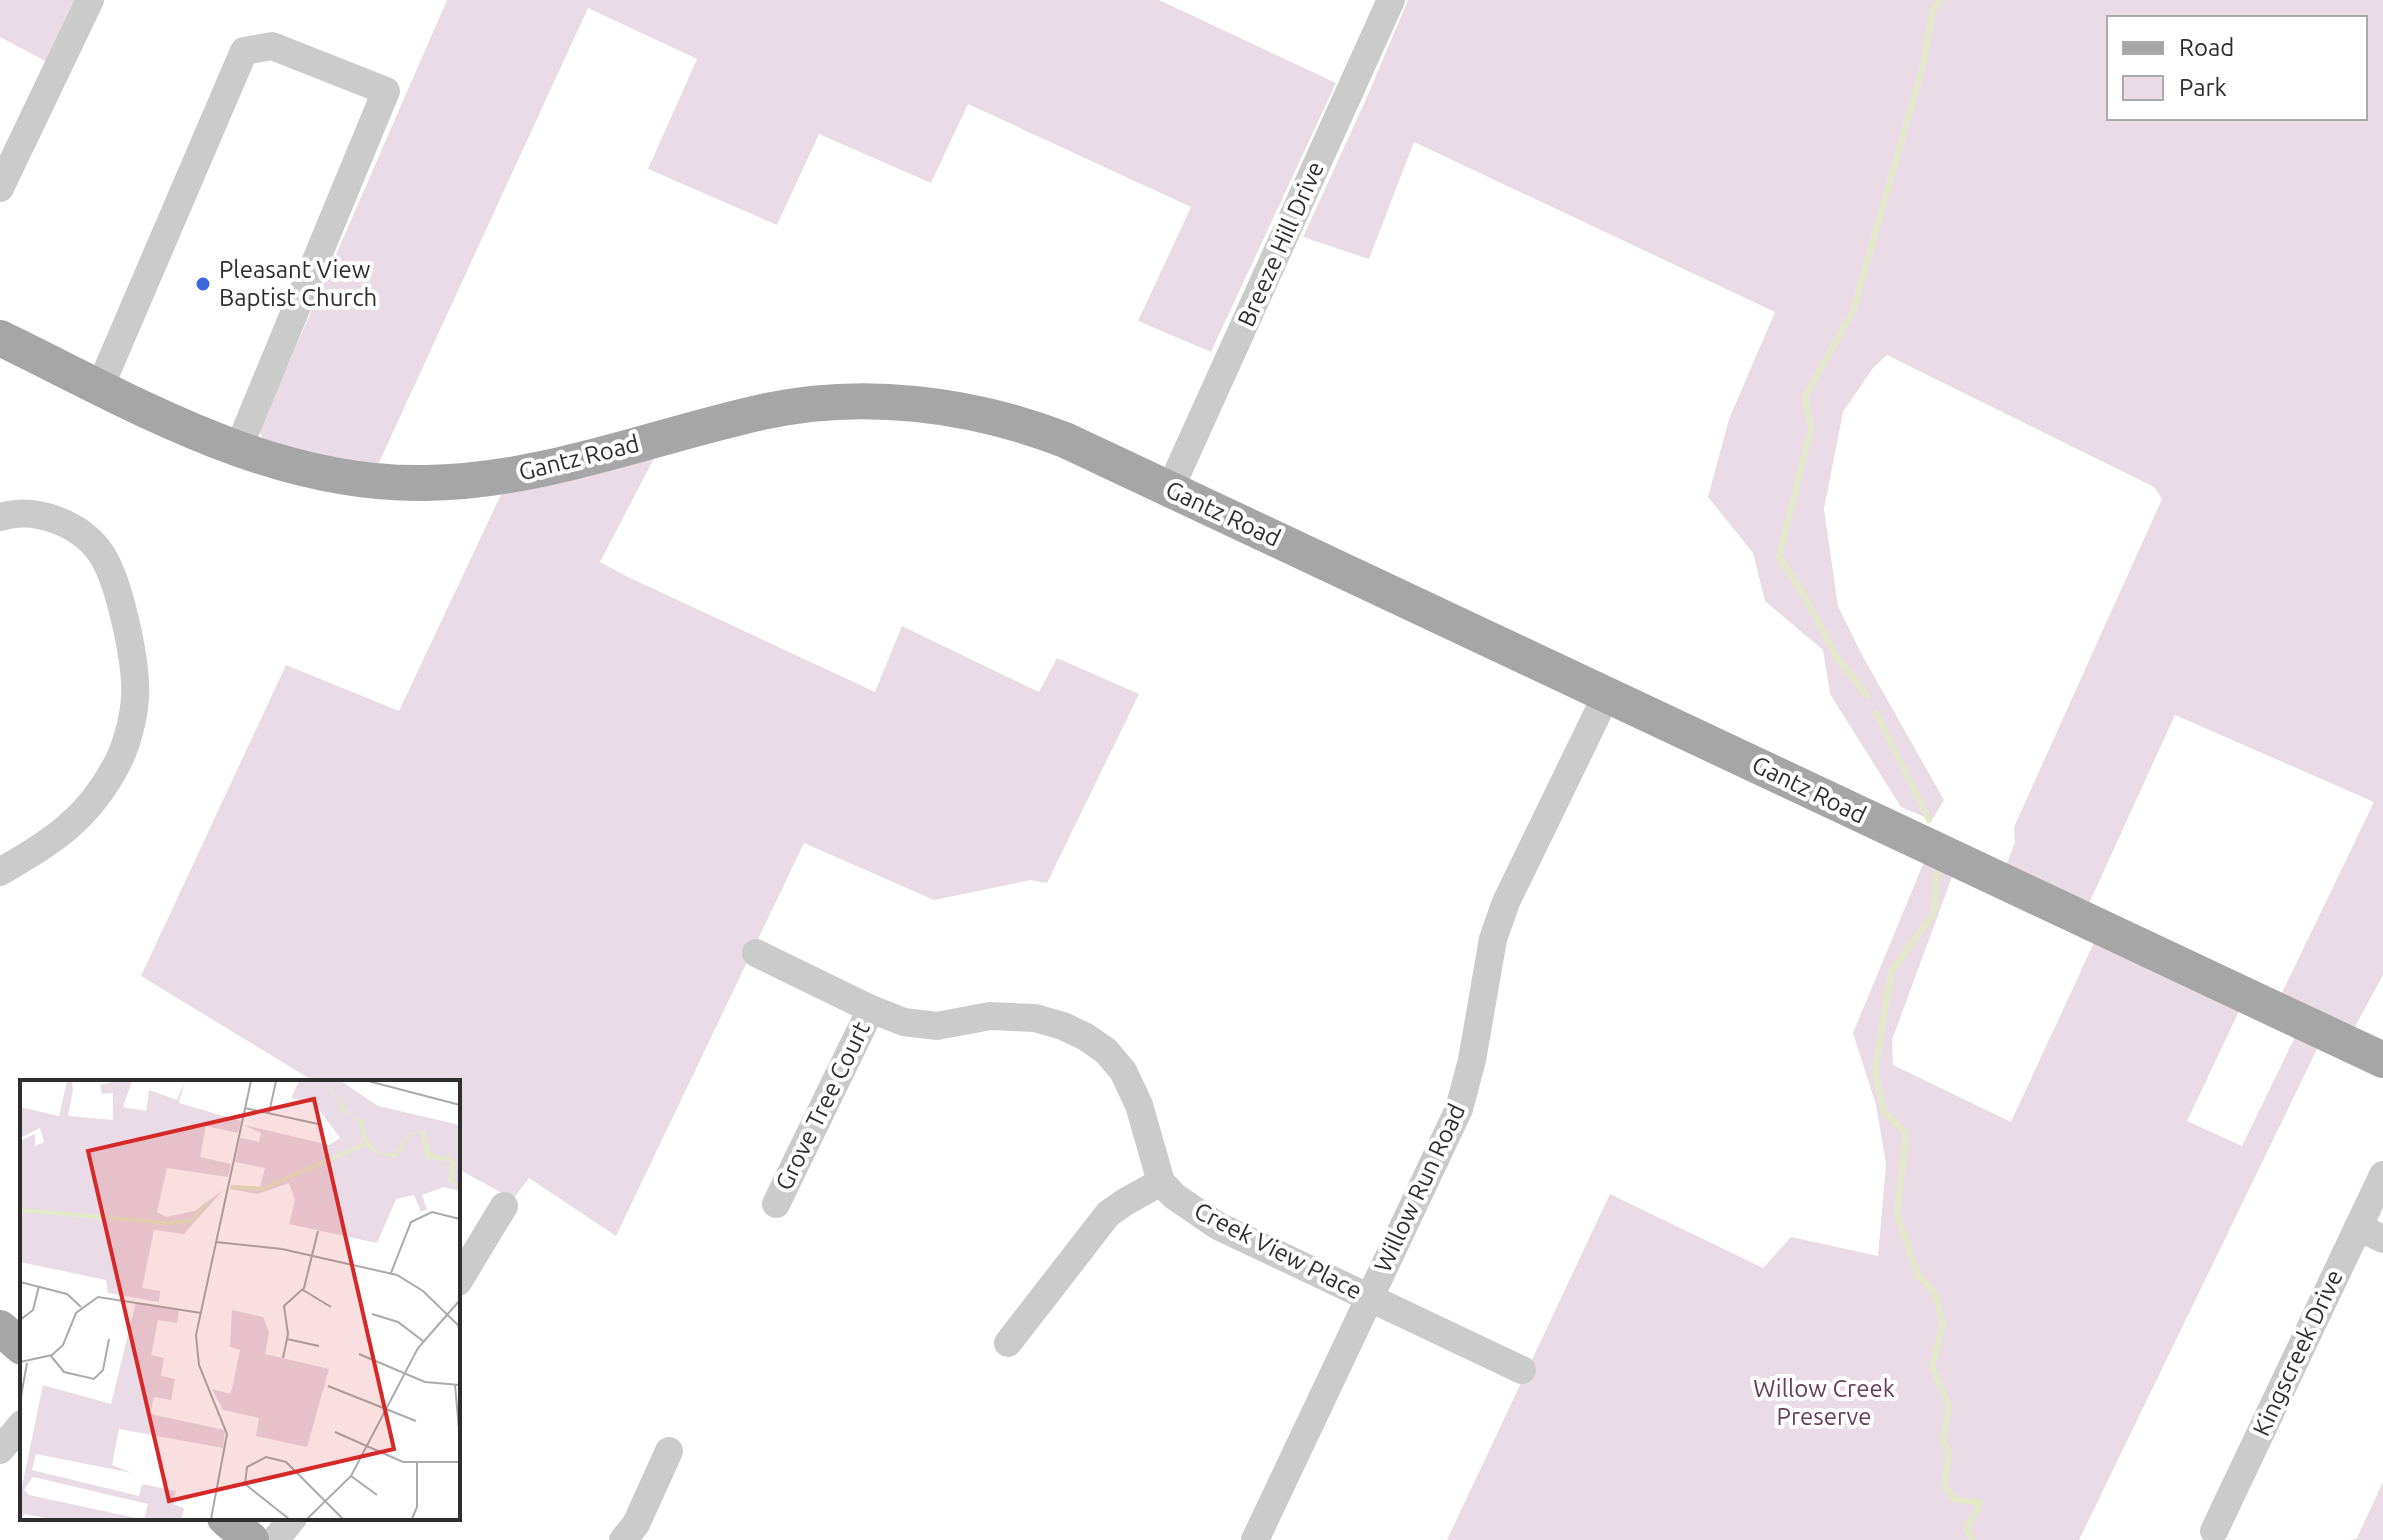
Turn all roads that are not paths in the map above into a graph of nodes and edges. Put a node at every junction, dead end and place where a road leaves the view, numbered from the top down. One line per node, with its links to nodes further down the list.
1 (90, 0): 3 (street)
2 (1391, 0): 7 (street, Breeze Hill Drive)
3 (0, 188)
4 (0, 338): 5 (main road, Gantz Road)
5 (100, 387): 6 (main road, Gantz Road); 6 (street)
6 (238, 449): 7 (main road, Gantz Road)
7 (1170, 489): 9 (main road, Gantz Road)
8 (0, 517): 10 (street)
9 (1607, 694): 13 (main road, Gantz Road); 20 (street, Willow Run Road)
10 (0, 872)
11 (756, 953): 12 (street)
12 (871, 1009): 15 (street); 16 (street, Grove Tree Court)
13 (2383, 1060)
14 (2383, 1175): 18 (street, Kingscreek Drive)
15 (1161, 1182): 20 (street, Creek View Place); 22 (street)
16 (776, 1204)
17 (504, 1206): 19 (street)
18 (2370, 1233): 30 (street, Kingscreek Drive)
19 (460, 1279)
20 (1370, 1297): 24 (street, Creek View Place); 34 (street, Willow Run Road)
21 (0, 1328): 23 (main road)
22 (1008, 1343)
23 (20, 1345)
24 (1522, 1370)
25 (20, 1426): 26 (street)
26 (0, 1450)
27 (669, 1451): 33 (street)
28 (227, 1520): 31 (main road)
29 (291, 1520): 32 (street)
30 (2214, 1531)
31 (251, 1540)
32 (275, 1540)
33 (623, 1540)
34 (1255, 1540)

